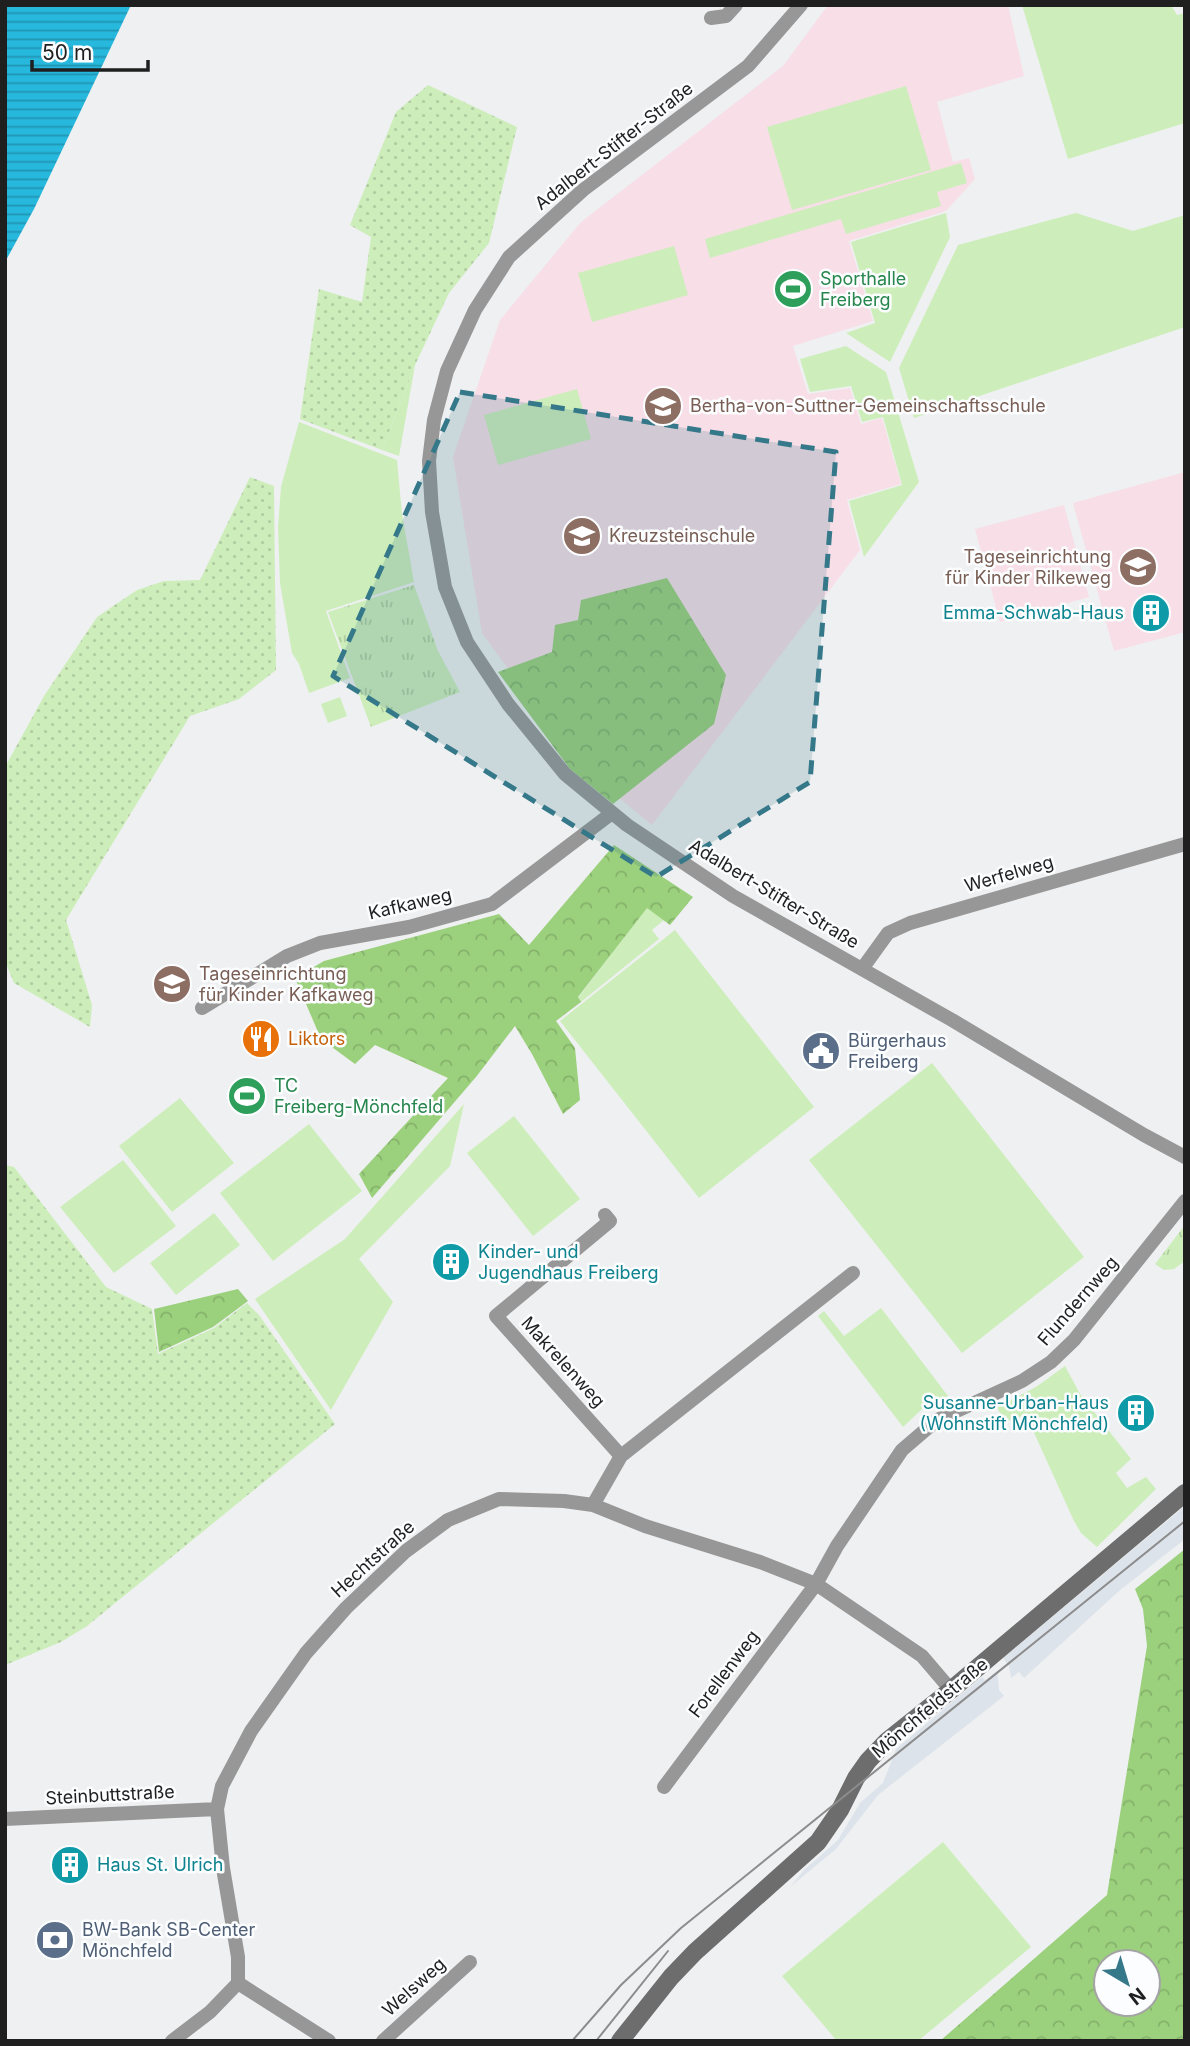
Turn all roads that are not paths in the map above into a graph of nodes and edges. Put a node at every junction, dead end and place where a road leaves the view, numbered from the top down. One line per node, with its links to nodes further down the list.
1 (736, 5): 3 (street)
2 (801, 5): 4 (street, Adalbert-Stifter-Straße)
3 (711, 18)
4 (612, 813): 6 (street, Adalbert-Stifter-Straße); 7 (street, Kafkaweg)
5 (1185, 844): 6 (street, Werfelweg)
6 (862, 969): 8 (street, Adalbert-Stifter-Straße)
7 (202, 1008)
8 (1185, 1157)
9 (1185, 1201): 15 (street, Flundernweg)
10 (605, 1215): 12 (street, Makrelenweg)
11 (853, 1273): 12 (street)
12 (621, 1456): 14 (street)
13 (1185, 1493): 16 (main road, Mönchfeldstraße)
14 (593, 1505): 15 (street, Hechtstraße); 18 (street, Hechtstraße)
15 (816, 1584): 16 (street, Hechtstraße); 17 (street, Forellenweg)
16 (951, 1690): 25 (main road, Mönchfeldstraße)
17 (664, 1787)
18 (217, 1809): 19 (street, Steinbuttstraße); 21 (street, Hechtstraße)
19 (5, 1819)
20 (470, 1962): 24 (street, Welsweg)
21 (238, 1983): 22 (street); 23 (street)
22 (172, 2041)
23 (329, 2041)
24 (383, 2041)
25 (620, 2041)

